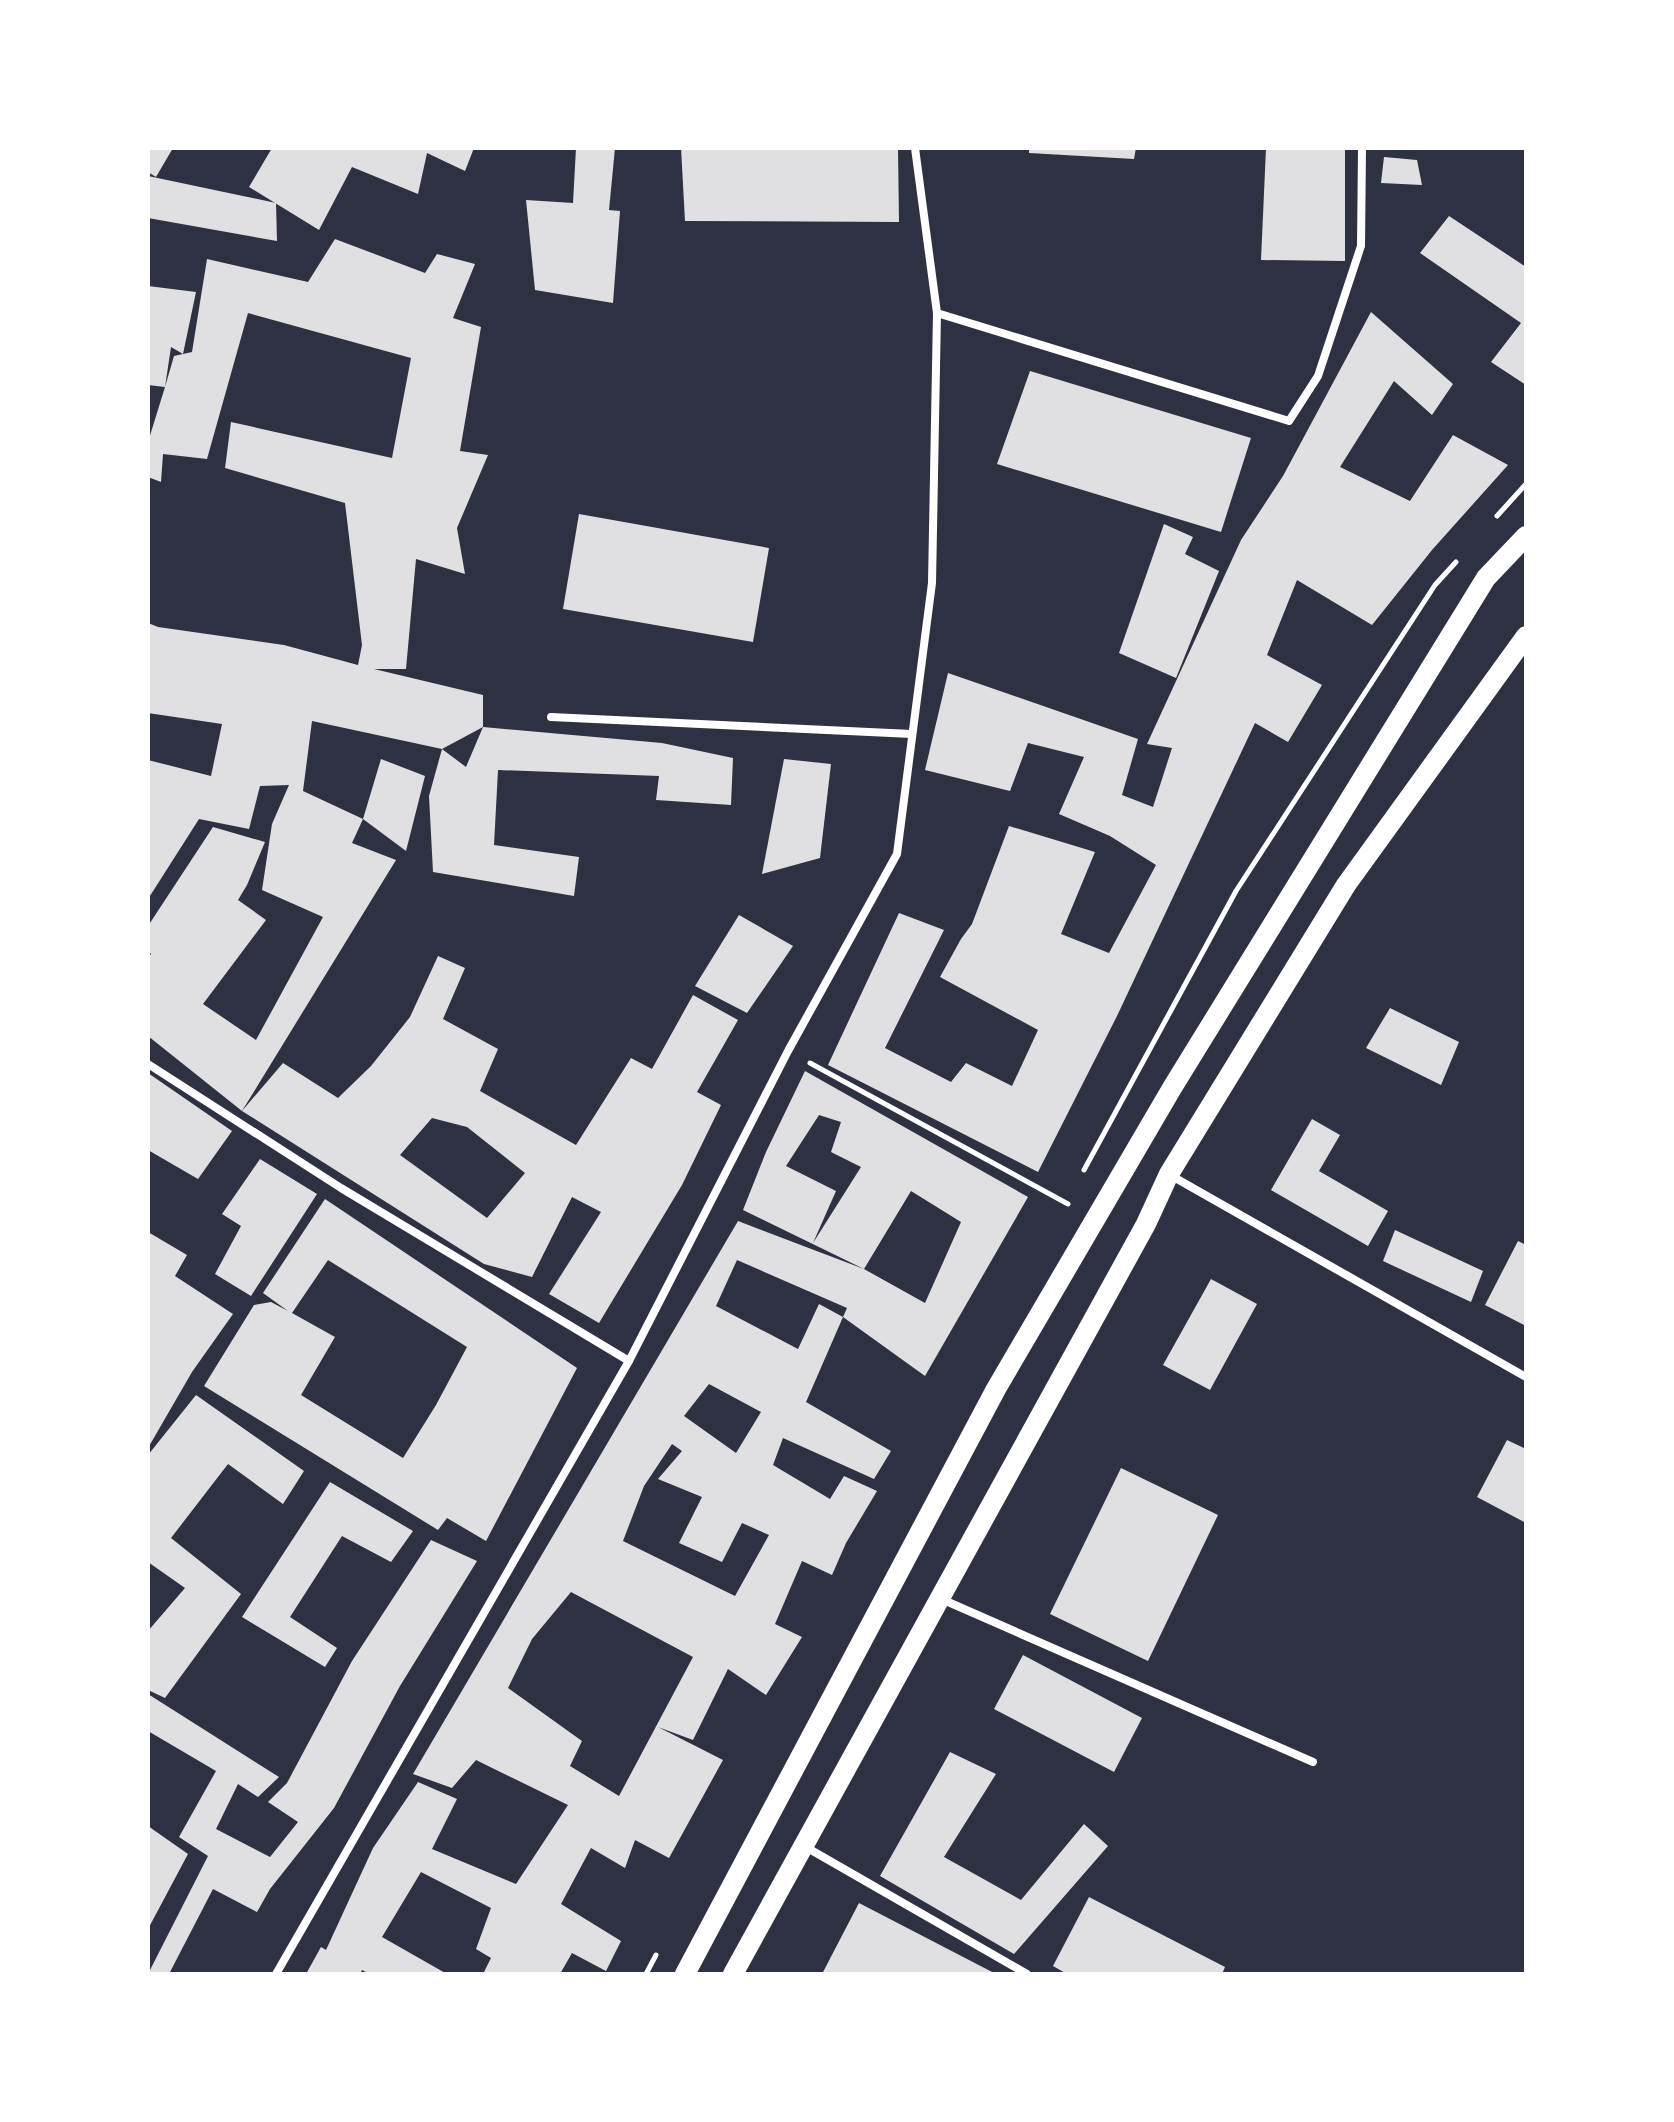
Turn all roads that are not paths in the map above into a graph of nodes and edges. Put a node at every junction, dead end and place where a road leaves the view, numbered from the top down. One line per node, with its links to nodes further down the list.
1 (915, 148): 3 (street)
2 (1362, 148): 3 (street)
3 (937, 313): 7 (street)
4 (1526, 536): 16 (main road)
5 (1526, 636): 9 (main road)
6 (551, 717): 7 (street)
7 (912, 734): 10 (street)
8 (148, 1064): 10 (street)
9 (1169, 1174): 11 (street); 12 (main road)
10 (629, 1361): 15 (street)
11 (1526, 1377)
12 (939, 1598): 13 (street); 14 (main road)
13 (1313, 1762)
14 (803, 1845): 17 (main road); 18 (street)
15 (276, 1974)
16 (685, 1974)
17 (733, 1974)
18 (1027, 1974)

